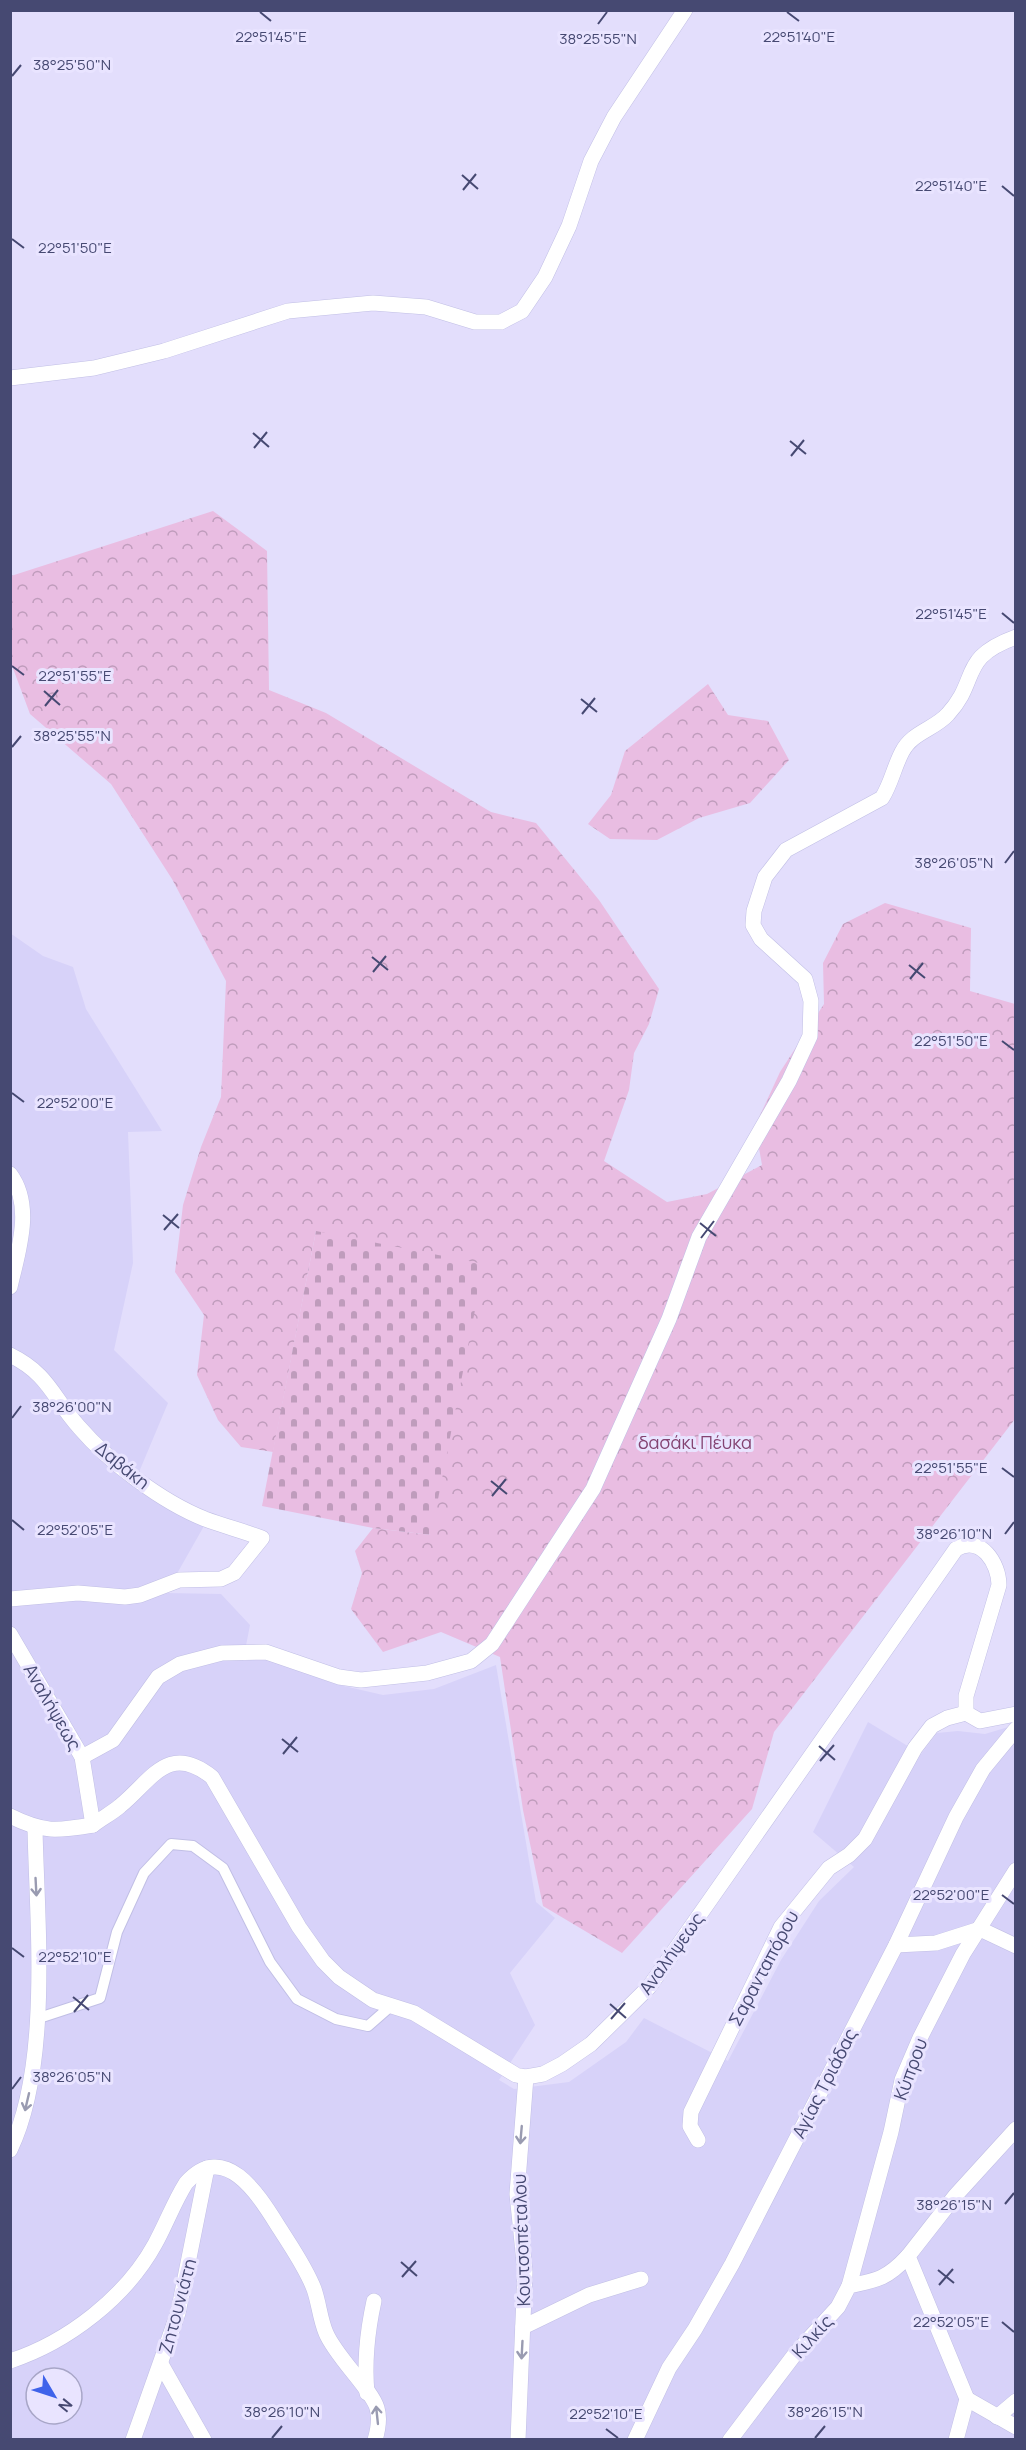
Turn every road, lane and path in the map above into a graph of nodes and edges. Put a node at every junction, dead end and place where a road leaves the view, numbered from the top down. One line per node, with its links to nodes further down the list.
1 (685, 10): 2 (street)
2 (10, 378)
3 (1016, 637): 12 (street)
4 (13, 1177): 5 (street)
5 (10, 1287)
6 (10, 1354): 7 (street, Δαβάκη)
7 (10, 1599)
8 (10, 1634): 12 (street, Αναλήψεως)
9 (966, 1713): 10 (street); 22 (street, Αναλήψεως); 24 (street, Σαρανταπόρου)
10 (1016, 1714)
11 (1016, 1729): 18 (street, Αγίας Τριάδας)
12 (82, 1757): 14 (street, Αναλήψεως)
13 (10, 1816): 15 (street)
14 (93, 1825): 15 (street); 20 (street)
15 (35, 1829): 21 (street, one-way to 21)
16 (1016, 1870): 17 (street, Κύπρου)
17 (980, 1929): 18 (street); 19 (street); 29 (street, Κύπρου)
18 (896, 1945): 43 (street, Αγίας Τριάδας)
19 (1016, 1946)
20 (392, 2004): 21 (street); 22 (street)
21 (36, 2019): 25 (street, one-way to 25)
22 (526, 2077): 31 (street, Κουτσοπέταλου, one-way to 31)
23 (1016, 2129): 27 (street)
24 (698, 2140)
25 (10, 2150)
26 (207, 2168): 32 (street); 33 (street, Ζητουνιάτη); 34 (street)
27 (908, 2256): 29 (street); 35 (street)
28 (642, 2279): 31 (street)
29 (849, 2286): 44 (street, Κιλκίς)
30 (374, 2301): 34 (street)
31 (523, 2327): 42 (street, Κουτσοπέταλου, one-way to 42)
32 (10, 2361)
33 (161, 2364): 39 (street, Ζητουνιάτη); 40 (street)
34 (367, 2392): 41 (street, one-way to 34)
35 (967, 2399): 37 (street); 45 (street)
36 (1016, 2401): 37 (street)
37 (997, 2417): 38 (street)
38 (1016, 2427)
39 (133, 2439)
40 (204, 2439)
41 (375, 2439)
42 (518, 2439)
43 (635, 2439)
44 (730, 2439)
45 (956, 2439)

